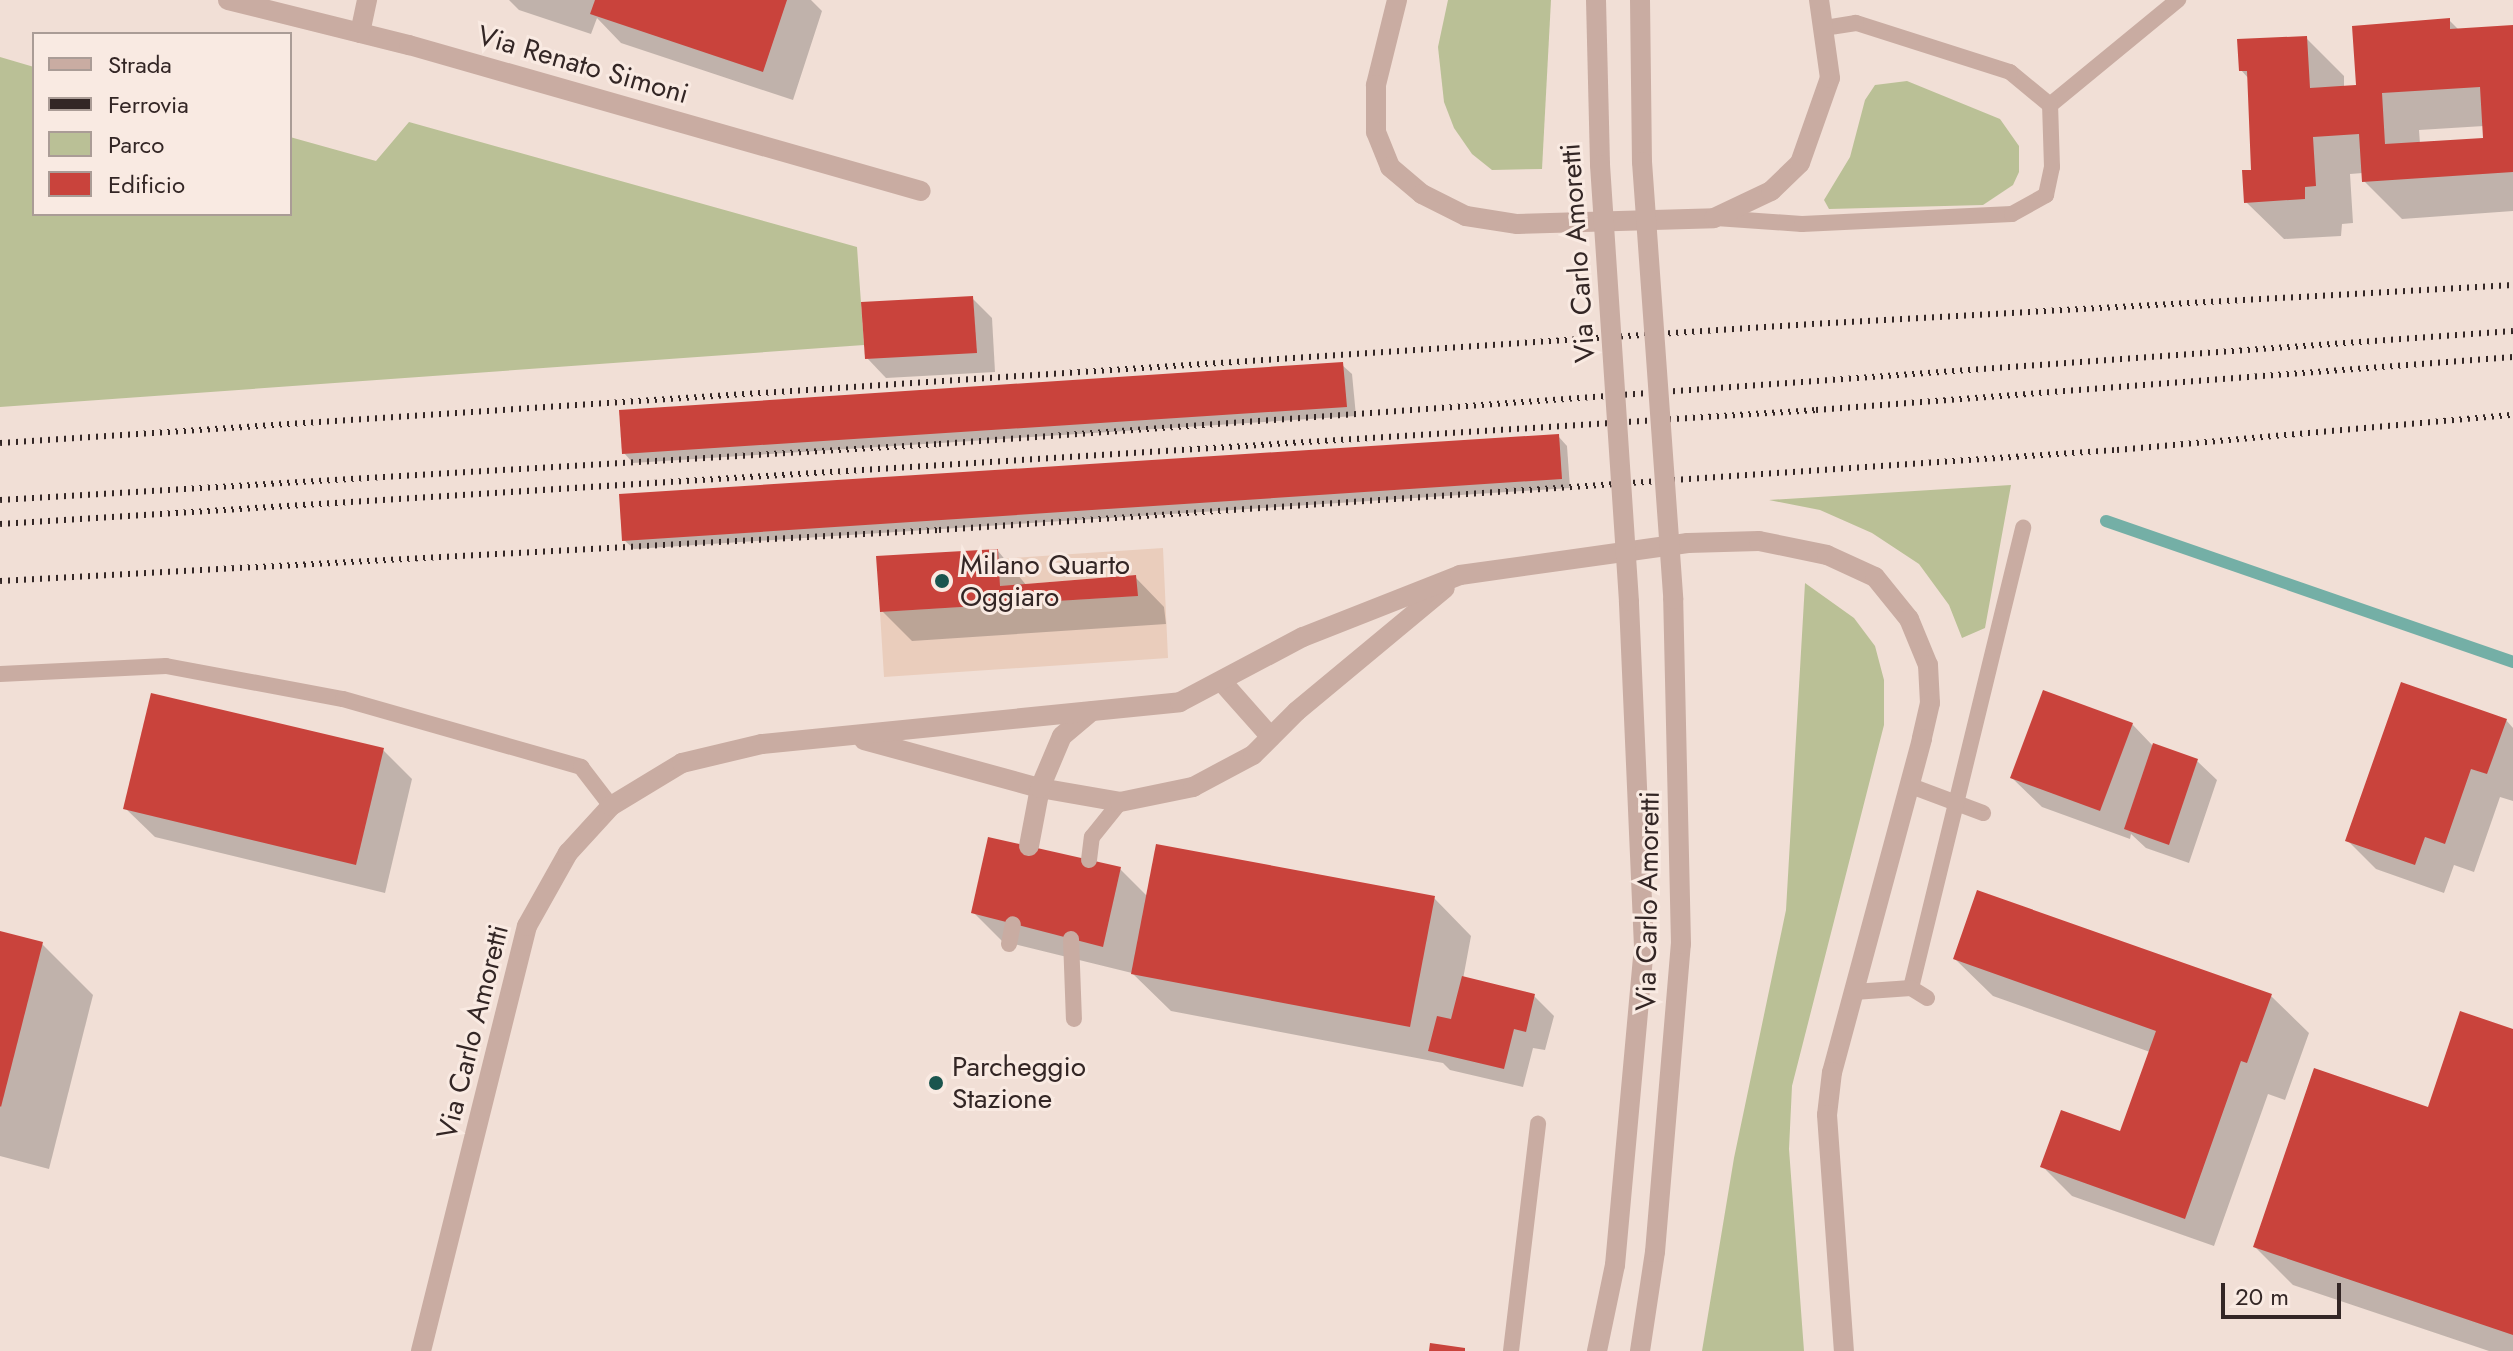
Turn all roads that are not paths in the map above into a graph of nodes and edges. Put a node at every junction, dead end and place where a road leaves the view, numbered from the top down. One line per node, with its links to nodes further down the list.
1 (228, 0): 9 (street, Via Renato Simoni)
2 (367, 0): 9 (street)
3 (1397, 0): 12 (street)
4 (1596, 0): 38 (street, Via Carlo Amoretti, bridge)
5 (1640, 0): 39 (street, Via Carlo Amoretti, bridge)
6 (1819, 0): 8 (street)
7 (2178, 0): 10 (lane)
8 (1823, 28): 10 (lane); 12 (street)
9 (360, 33): 11 (street, Via Renato Simoni)
10 (2050, 105): 12 (lane)
11 (921, 191)
12 (1714, 218)
13 (2023, 527): 24 (lane)
14 (1460, 575): 16 (street, Via Carlo Amoretti); 19 (street, Via Carlo Amoretti); 20 (street, Via Carlo Amoretti)
15 (0, 674): 23 (lane)
16 (1223, 683): 17 (street, Via Carlo Amoretti); 19 (street)
17 (1091, 712): 18 (street, Via Carlo Amoretti); 21 (street)
18 (847, 736): 21 (street, Via Carlo Amoretti); 23 (street, Via Carlo Amoretti)
19 (1271, 737): 22 (street, Via Carlo Amoretti)
20 (1911, 786): 24 (lane); 32 (street, Via Carlo Amoretti)
21 (1040, 788): 22 (street, Via Carlo Amoretti); 26 (street)
22 (1120, 802): 27 (lane)
23 (611, 806): 36 (street, Via Carlo Amoretti)
24 (1954, 806): 25 (lane); 31 (lane)
25 (1983, 813)
26 (1029, 846)
27 (1089, 860)
28 (1013, 924): 30 (lane)
29 (1071, 939): 34 (lane)
30 (1009, 944)
31 (1911, 988): 32 (lane); 33 (lane)
32 (1854, 992): 40 (street, Via Carlo Amoretti)
33 (1927, 998)
34 (1074, 1019)
35 (1538, 1124): 37 (lane)
36 (421, 1351)
37 (1511, 1351)
38 (1597, 1351)
39 (1640, 1351)
40 (1844, 1351)

